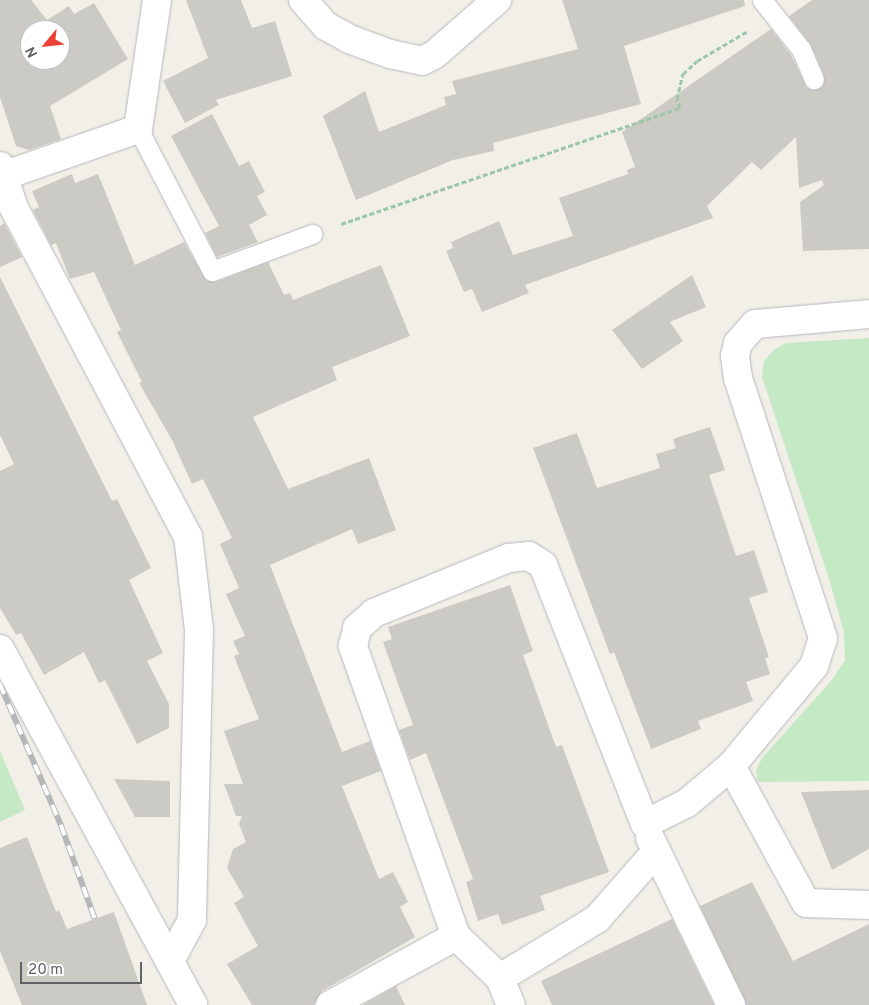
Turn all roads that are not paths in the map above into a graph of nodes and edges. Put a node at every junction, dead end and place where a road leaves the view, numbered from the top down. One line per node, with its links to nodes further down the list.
1 (157, 0): 6 (street)
2 (302, 0): 3 (street)
3 (497, 0)
4 (762, 0): 5 (lane)
5 (814, 79)
6 (138, 128): 7 (street); 8 (lane)
7 (1, 173): 16 (street)
8 (312, 234)
9 (869, 314): 11 (street)
10 (0, 649): 16 (street)
11 (730, 766): 12 (street); 14 (street)
12 (645, 824): 13 (street); 15 (street)
13 (655, 853): 17 (street); 21 (street)
14 (869, 905)
15 (456, 936): 17 (street); 19 (street)
16 (170, 961): 18 (street)
17 (500, 978): 20 (street)
18 (193, 1005)
19 (330, 1005)
20 (511, 1005)
21 (731, 1005)

